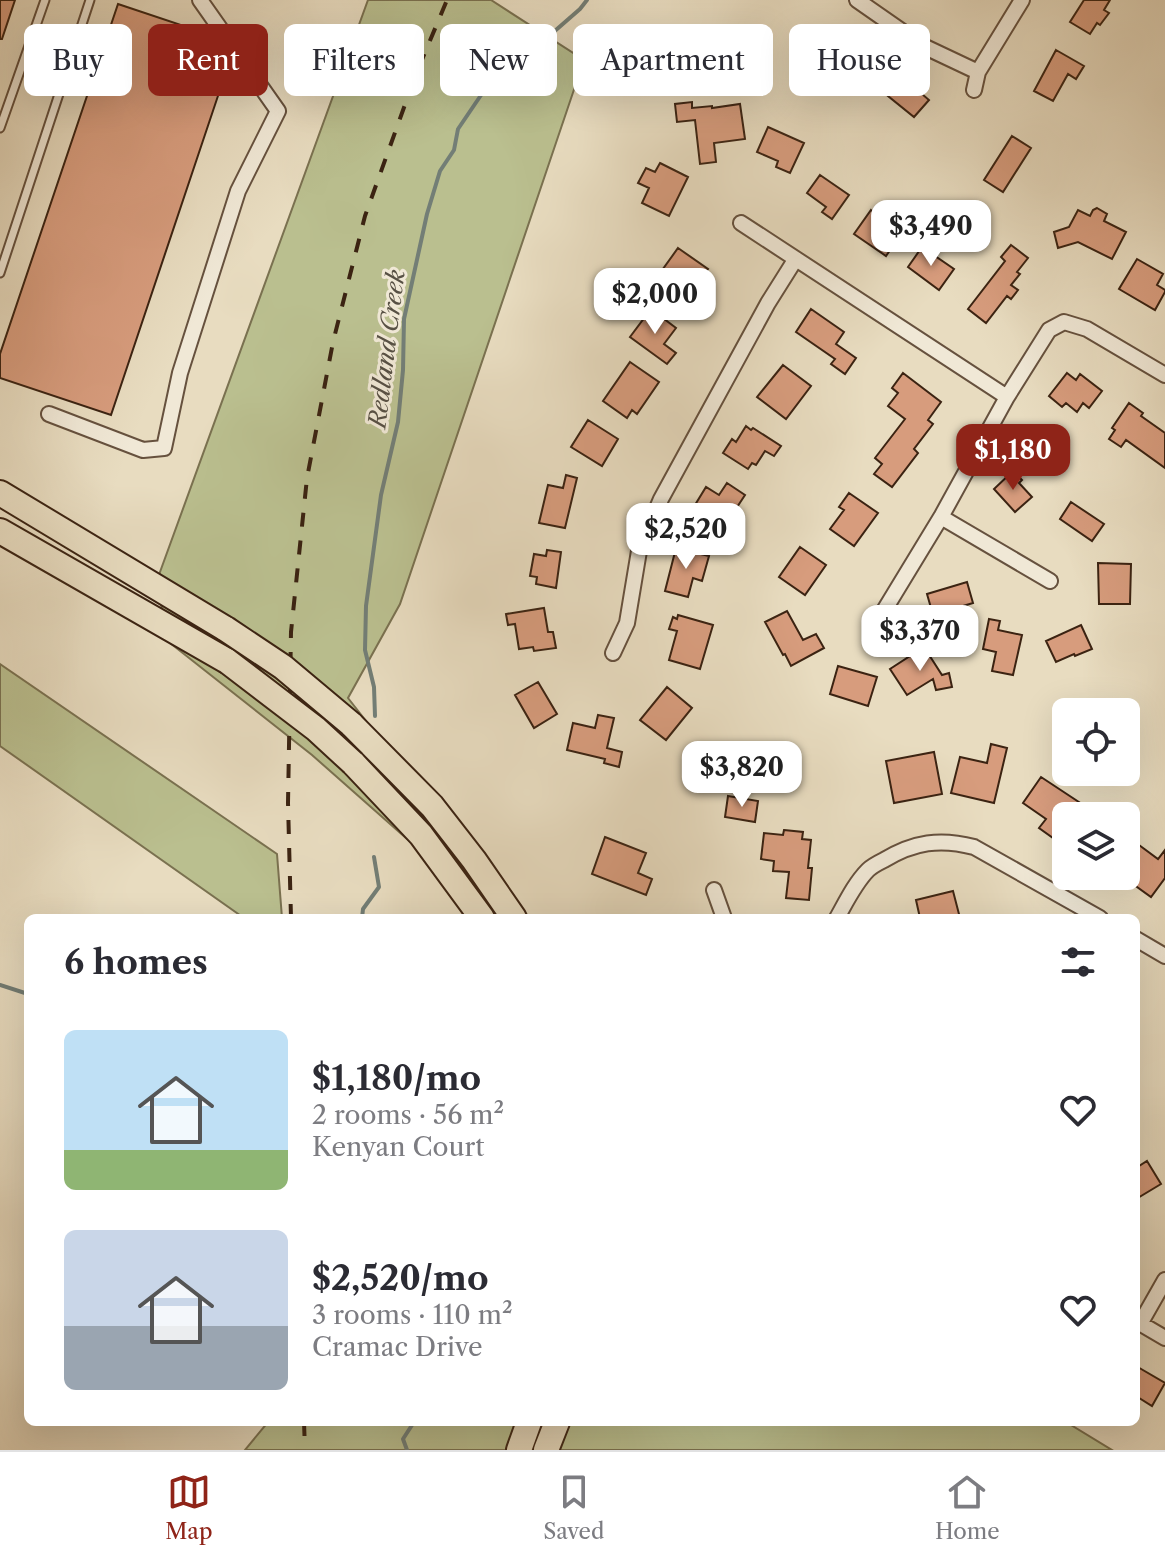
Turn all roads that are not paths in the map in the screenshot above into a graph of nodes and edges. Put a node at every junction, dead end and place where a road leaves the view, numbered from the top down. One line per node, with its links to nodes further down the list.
1 (45, 0): 8 (lane)
2 (90, 0): 11 (lane)
3 (200, 0): 14 (street)
4 (857, 0): 6 (street)
5 (1022, 0): 6 (street)
6 (978, 72): 7 (street)
7 (974, 90)
8 (0, 128)
9 (741, 223): 10 (street)
10 (795, 260): 13 (street); 20 (street)
11 (0, 273)
12 (1165, 375): 13 (street)
13 (1007, 397): 16 (street)
14 (49, 414)
15 (0, 493): 23 (main road, bridge)
16 (941, 517): 18 (street); 19 (street)
17 (0, 531): 22 (main road, bridge)
18 (1050, 581)
19 (879, 619)
20 (613, 653)
21 (714, 890): 24 (street)
22 (479, 914)
23 (511, 914)
24 (723, 914)
25 (839, 914): 26 (street)
26 (1093, 914)
27 (1140, 941): 28 (street)
28 (1165, 956)
29 (1165, 1280): 30 (street)
30 (1140, 1319)
31 (1140, 1323): 32 (street)
32 (1165, 1338)
33 (528, 1426): 35 (main road)
34 (555, 1426): 36 (main road)
35 (519, 1450)
36 (546, 1450)

